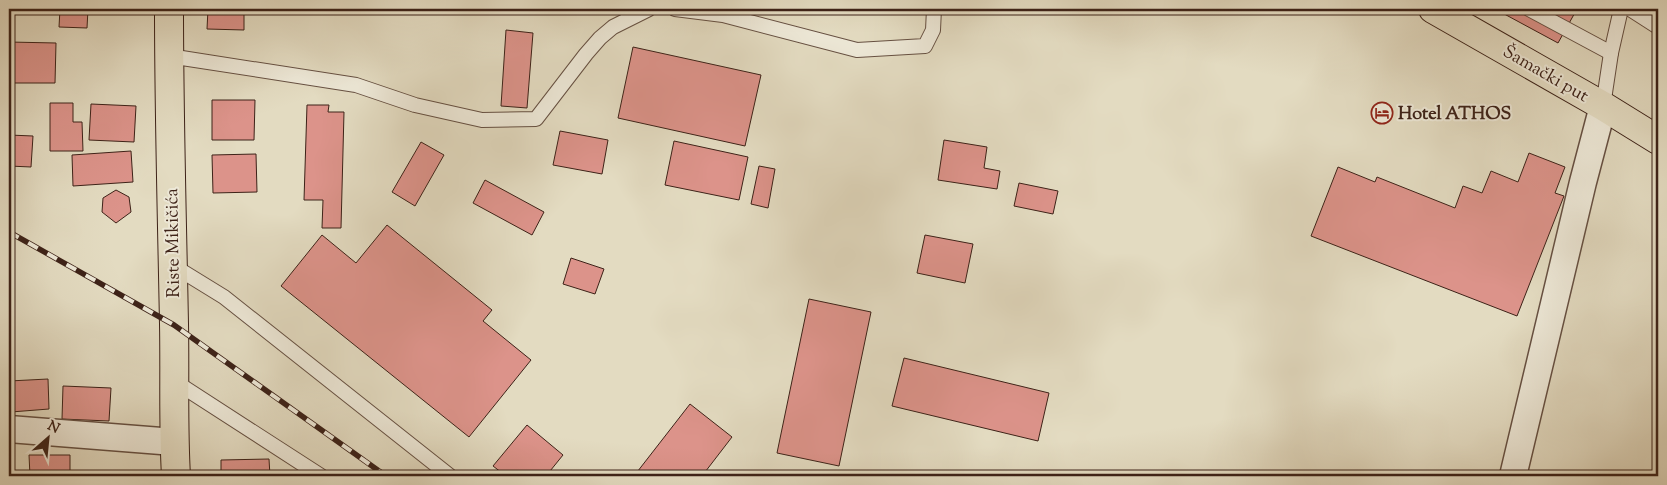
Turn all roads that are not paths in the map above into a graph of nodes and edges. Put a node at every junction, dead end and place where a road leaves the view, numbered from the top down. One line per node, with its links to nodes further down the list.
1 (169, 9): 11 (main road, Riste Mikičića)
2 (649, 9): 11 (lane)
3 (675, 9): 4 (lane)
4 (934, 9)
5 (1433, 9): 12 (main road, Šamački put)
6 (1529, 9): 10 (lane)
7 (1621, 9): 10 (lane)
8 (1630, 9): 9 (lane)
9 (1658, 27)
10 (1611, 53): 12 (lane)
11 (169, 56): 14 (main road, Riste Mikičića)
12 (1603, 106): 13 (main road, Šamački put); 21 (street)
13 (1658, 140)
14 (172, 264): 15 (main road, Riste Mikičića); 20 (lane)
15 (174, 381): 17 (main road, Riste Mikičića); 19 (lane)
16 (9, 429): 17 (street)
17 (174, 442): 18 (main road, Riste Mikičića)
18 (176, 476)
19 (320, 476)
20 (450, 476)
21 (1514, 476)

